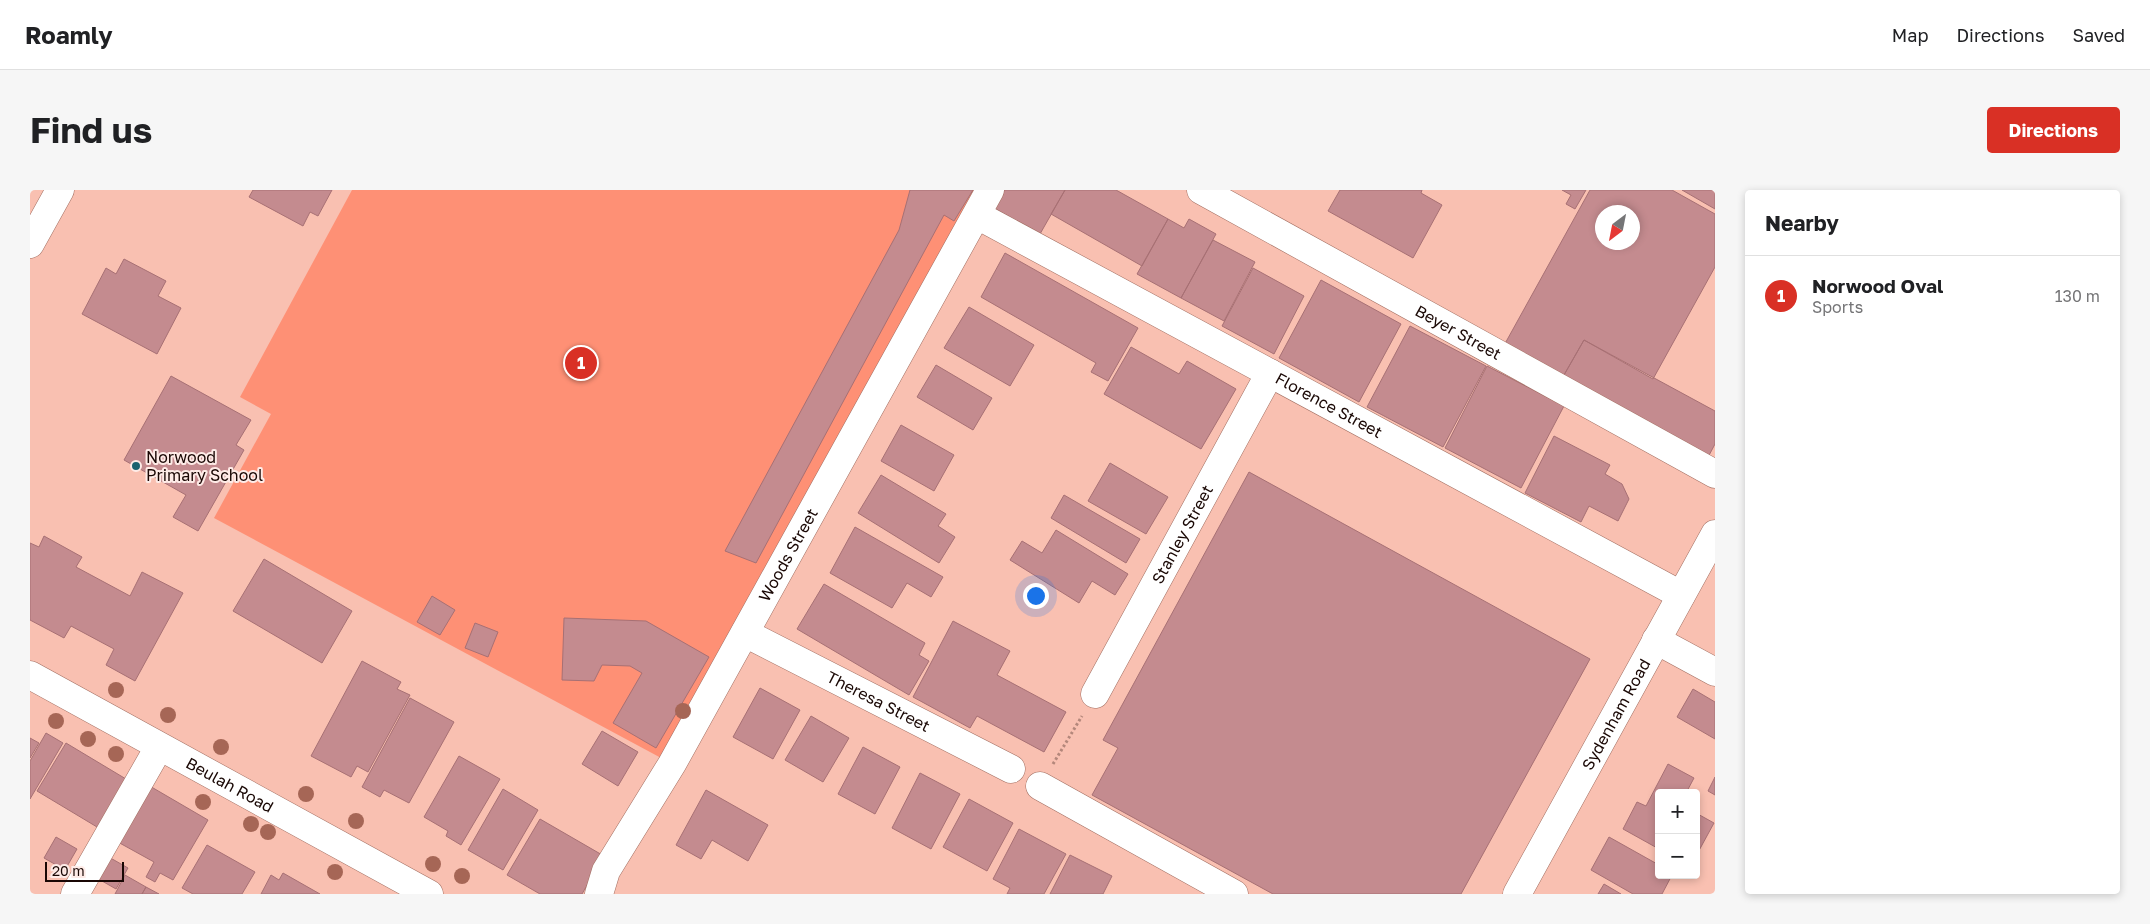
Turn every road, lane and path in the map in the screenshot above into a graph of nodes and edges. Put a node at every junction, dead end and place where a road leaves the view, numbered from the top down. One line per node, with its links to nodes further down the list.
1 (60, 190): 5 (street)
2 (990, 190): 4 (street, Woods Street)
3 (1200, 190): 7 (street, Beyer Street)
4 (977, 215): 6 (street, Florence Street); 10 (street, Woods Street)
5 (30, 244)
6 (1270, 373): 9 (street, Florence Street); 14 (street, Stanley Street)
7 (1715, 474)
8 (1715, 534): 9 (street, Sydenham Road)
9 (1681, 596): 11 (street, Sydenham Road)
10 (745, 633): 16 (street, Theresa Street); 20 (street, Woods Street)
11 (1656, 640): 12 (street); 22 (street, Sydenham Road)
12 (1715, 672)
13 (30, 675): 15 (street, Beulah Road)
14 (1095, 694): 17 (path)
15 (159, 747): 18 (street); 19 (street, Beulah Road)
16 (1011, 770)
17 (1040, 786): 21 (street)
18 (75, 894)
19 (429, 894)
20 (600, 894)
21 (1234, 894)
22 (1517, 894)

